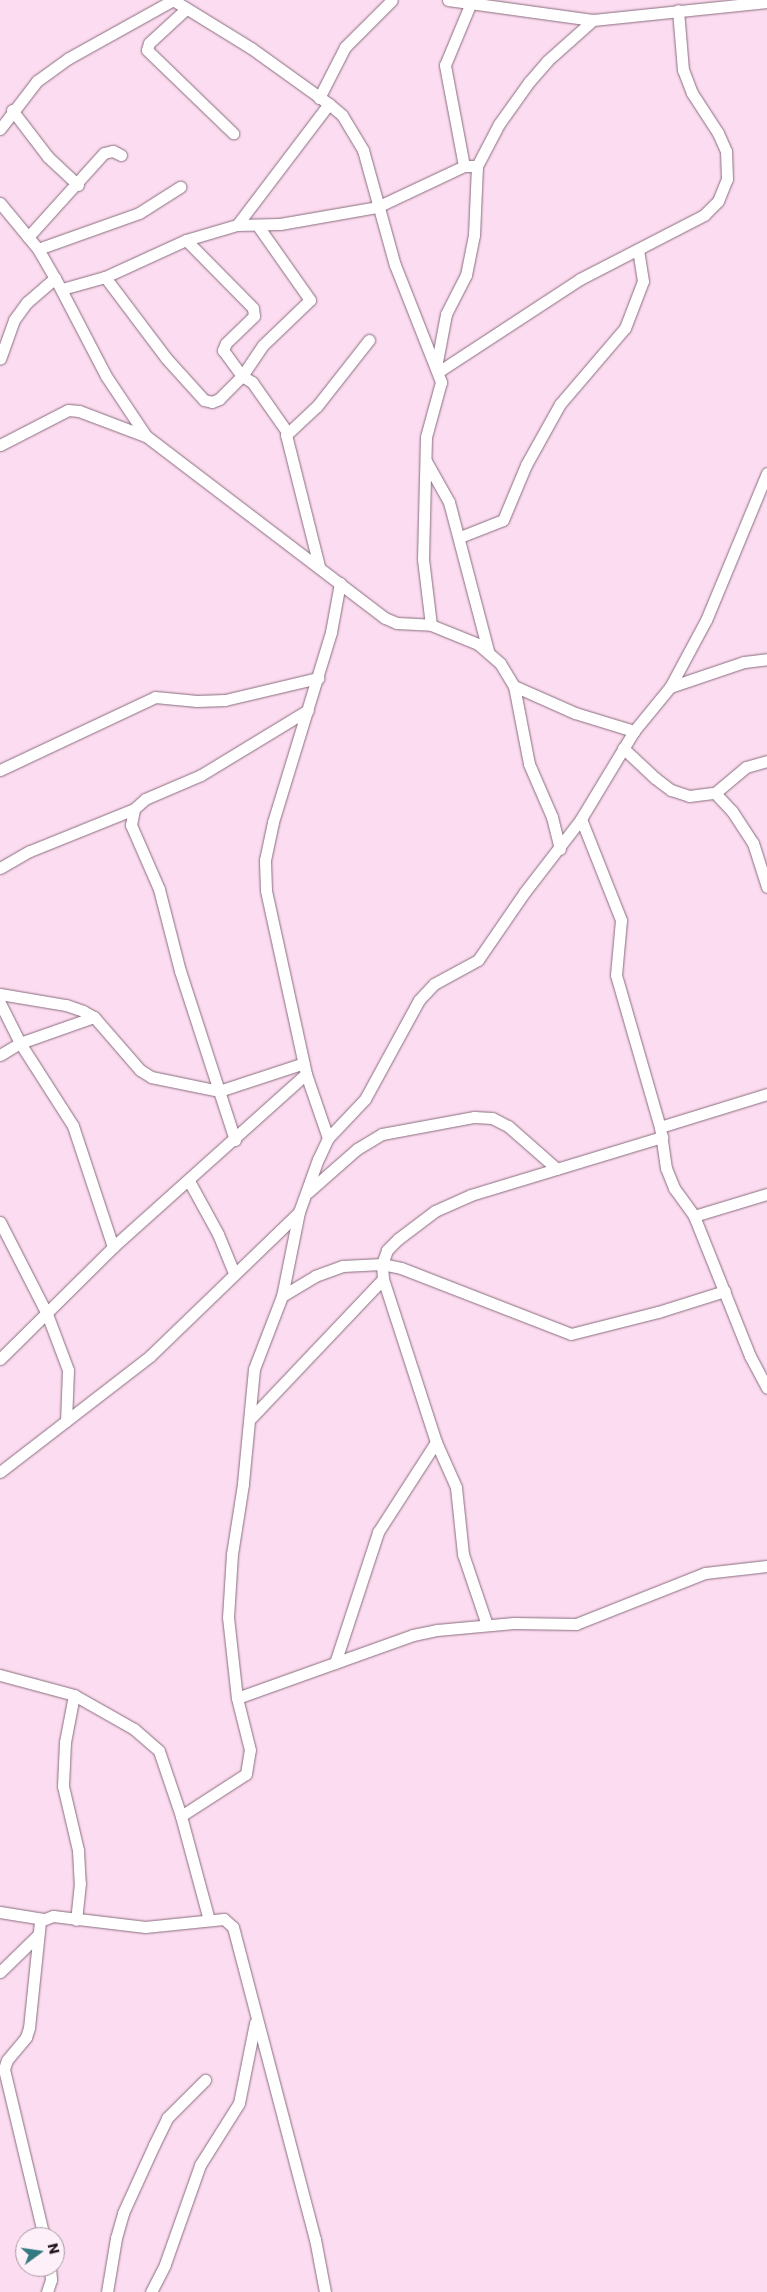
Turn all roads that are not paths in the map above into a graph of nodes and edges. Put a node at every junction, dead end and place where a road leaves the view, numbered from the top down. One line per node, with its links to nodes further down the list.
1 (173, 0): 6 (street); 10 (street)
2 (392, 0): 9 (street)
3 (448, 0): 5 (street)
4 (767, 2): 7 (street)
5 (470, 5): 8 (street); 14 (street)
6 (186, 9): 9 (street); 12 (street)
7 (678, 10): 8 (street); 25 (street)
8 (593, 20): 15 (street)
9 (324, 101): 19 (street); 20 (street)
10 (12, 110): 11 (street); 16 (street)
11 (0, 129)
12 (233, 133)
13 (121, 155): 16 (street)
14 (464, 166): 15 (street); 19 (street)
15 (477, 166): 31 (street)
16 (78, 186): 22 (street)
17 (180, 187): 24 (street)
18 (0, 204): 22 (street)
19 (377, 207): 21 (street); 31 (street)
20 (237, 225): 21 (street); 23 (street)
21 (258, 226): 32 (street)
22 (28, 237): 24 (street)
23 (186, 240): 26 (street); 32 (street)
24 (38, 249): 27 (street)
25 (638, 249): 31 (street); 38 (street)
26 (105, 277): 28 (street); 32 (street)
27 (55, 278): 28 (street); 30 (street)
28 (62, 289): 34 (street)
29 (369, 340): 33 (street)
30 (0, 359)
31 (437, 370): 36 (street)
32 (242, 376): 33 (street)
33 (288, 432): 39 (street)
34 (146, 436): 35 (street); 39 (street)
35 (0, 445)
36 (426, 461): 38 (street); 41 (street)
37 (767, 473): 46 (street)
38 (460, 538): 42 (street)
39 (319, 566): 40 (street)
40 (340, 583): 41 (street); 44 (street)
41 (431, 625): 42 (street)
42 (488, 651): 45 (street)
43 (767, 659): 46 (street)
44 (318, 678): 47 (street); 51 (street)
45 (514, 686): 48 (street); 55 (street)
46 (670, 687): 48 (street)
47 (308, 710): 53 (street); 63 (street)
48 (634, 732): 49 (street)
49 (623, 748): 52 (street); 54 (street)
50 (767, 761): 52 (street)
51 (0, 770)
52 (715, 793): 57 (street)
53 (134, 809): 56 (street); 64 (street)
54 (581, 819): 55 (street); 66 (street)
55 (560, 850): 67 (street)
56 (0, 868)
57 (767, 887)
58 (0, 994): 60 (street)
59 (0, 1003): 61 (street)
60 (94, 1017): 61 (street); 64 (street)
61 (20, 1043): 62 (street); 76 (street)
62 (0, 1056)
63 (305, 1068): 64 (street); 67 (street); 68 (street)
64 (219, 1091): 68 (street)
65 (767, 1094): 66 (street)
66 (661, 1132): 69 (street); 74 (street)
67 (328, 1138): 71 (street)
68 (235, 1140): 70 (street)
69 (557, 1169): 71 (street); 77 (street)
70 (189, 1182): 76 (street); 78 (street)
71 (306, 1194): 73 (street)
72 (767, 1194): 74 (street)
73 (299, 1212): 78 (street); 81 (street)
74 (694, 1216): 80 (street)
75 (0, 1222): 82 (street)
76 (113, 1247): 82 (street)
77 (382, 1264): 79 (street); 80 (street); 81 (street)
78 (234, 1273): 86 (street)
79 (383, 1279): 85 (street); 87 (street)
80 (725, 1291): 84 (street)
81 (282, 1296): 85 (street)
82 (47, 1314): 83 (street); 86 (street)
83 (0, 1359)
84 (767, 1388)
85 (251, 1418): 94 (street)
86 (66, 1422): 88 (street)
87 (436, 1442): 90 (street); 91 (street)
88 (0, 1472)
89 (767, 1566): 90 (street)
90 (487, 1625): 91 (street)
91 (335, 1663): 94 (street)
92 (0, 1675): 93 (street)
93 (74, 1695): 95 (street); 98 (street)
94 (237, 1698): 95 (street)
95 (181, 1816): 99 (street)
96 (0, 1912): 97 (street)
97 (43, 1919): 98 (street); 100 (street)
98 (76, 1920): 99 (street)
99 (209, 1920): 102 (street)
100 (38, 1935): 101 (street); 103 (street)
101 (0, 1972)
102 (256, 2020): 109 (street); 110 (street)
103 (2, 2068): 105 (street)
104 (205, 2080): 108 (street)
105 (42, 2227)
106 (51, 2277): 107 (street)
107 (47, 2292)
108 (107, 2292)
109 (151, 2292)
110 (325, 2292)

